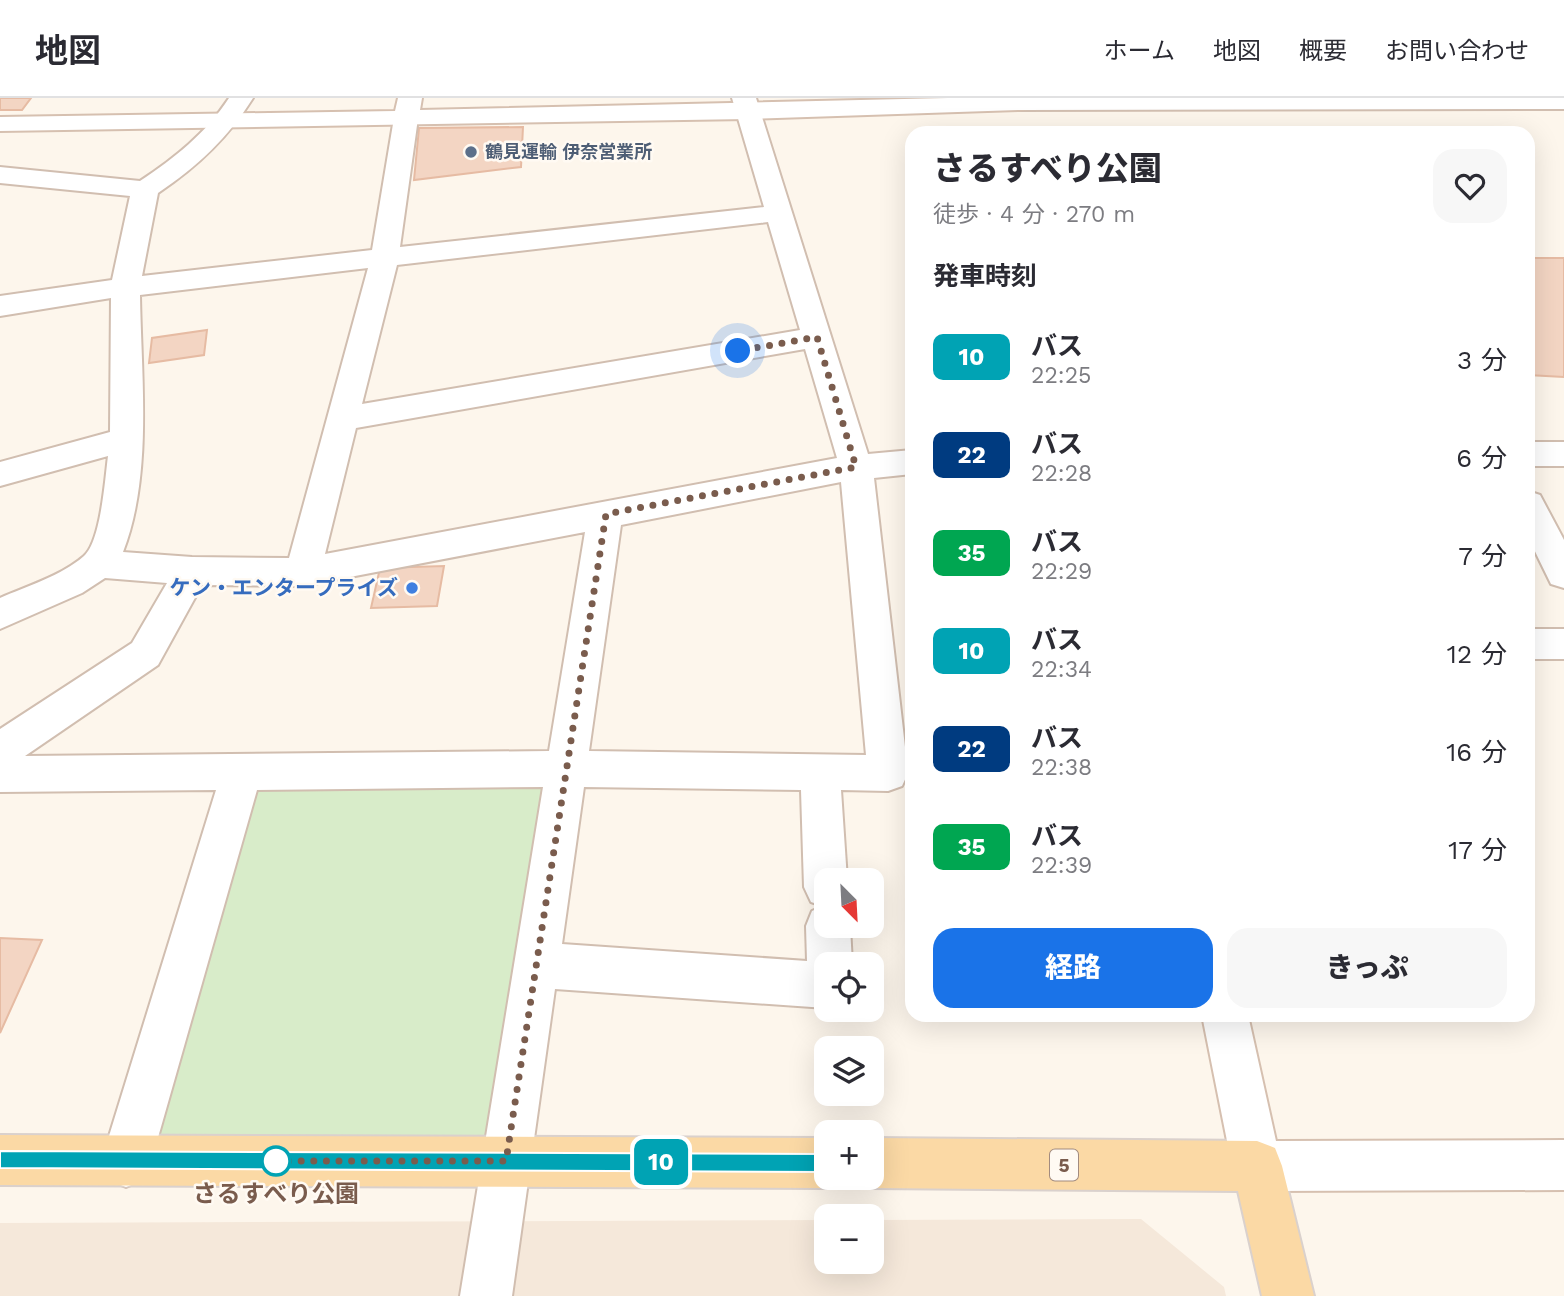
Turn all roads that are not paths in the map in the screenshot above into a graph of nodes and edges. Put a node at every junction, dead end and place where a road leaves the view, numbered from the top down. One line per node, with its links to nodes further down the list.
1 (1457, 100): 2 (street); 6 (street)
2 (1564, 102)
3 (746, 105): 4 (street); 5 (street); 11 (street)
4 (408, 108): 7 (street); 12 (street)
5 (1019, 108): 6 (street)
6 (1321, 108)
7 (234, 109): 8 (street); 10 (street)
8 (0, 124)
9 (0, 175): 10 (street)
10 (145, 189): 13 (street)
11 (780, 213): 12 (street); 15 (street)
12 (385, 256): 13 (street); 16 (street)
13 (125, 287): 14 (street); 17 (street)
14 (0, 306)
15 (817, 337): 16 (street); 21 (street)
16 (343, 419): 27 (street)
17 (126, 439): 22 (street); 25 (street)
18 (1535, 454): 19 (street)
19 (1564, 454)
20 (905, 463): 21 (street)
21 (856, 467): 23 (street); 35 (street)
22 (0, 474)
23 (606, 514): 27 (street); 33 (street)
24 (1535, 518): 28 (street)
25 (100, 564): 26 (street); 29 (street)
26 (192, 571): 27 (street); 32 (street)
27 (303, 572)
28 (1564, 574)
29 (0, 614)
30 (1535, 643): 31 (street)
31 (1564, 644)
32 (0, 751)
33 (567, 769): 34 (street); 35 (street); 38 (street)
34 (242, 771): 36 (street); 42 (street)
35 (820, 772): 37 (street)
36 (0, 774)
37 (825, 868)
38 (536, 965): 39 (street); 43 (street)
39 (814, 984)
40 (1226, 1022): 47 (street)
41 (0, 1160): 42 (main road)
42 (126, 1161): 43 (main road)
43 (506, 1161): 44 (main road); 48 (street)
44 (814, 1163)
45 (884, 1163): 47 (main road, 5)
46 (1564, 1165): 47 (street)
47 (1257, 1166): 49 (main road)
48 (486, 1296)
49 (1288, 1296)

